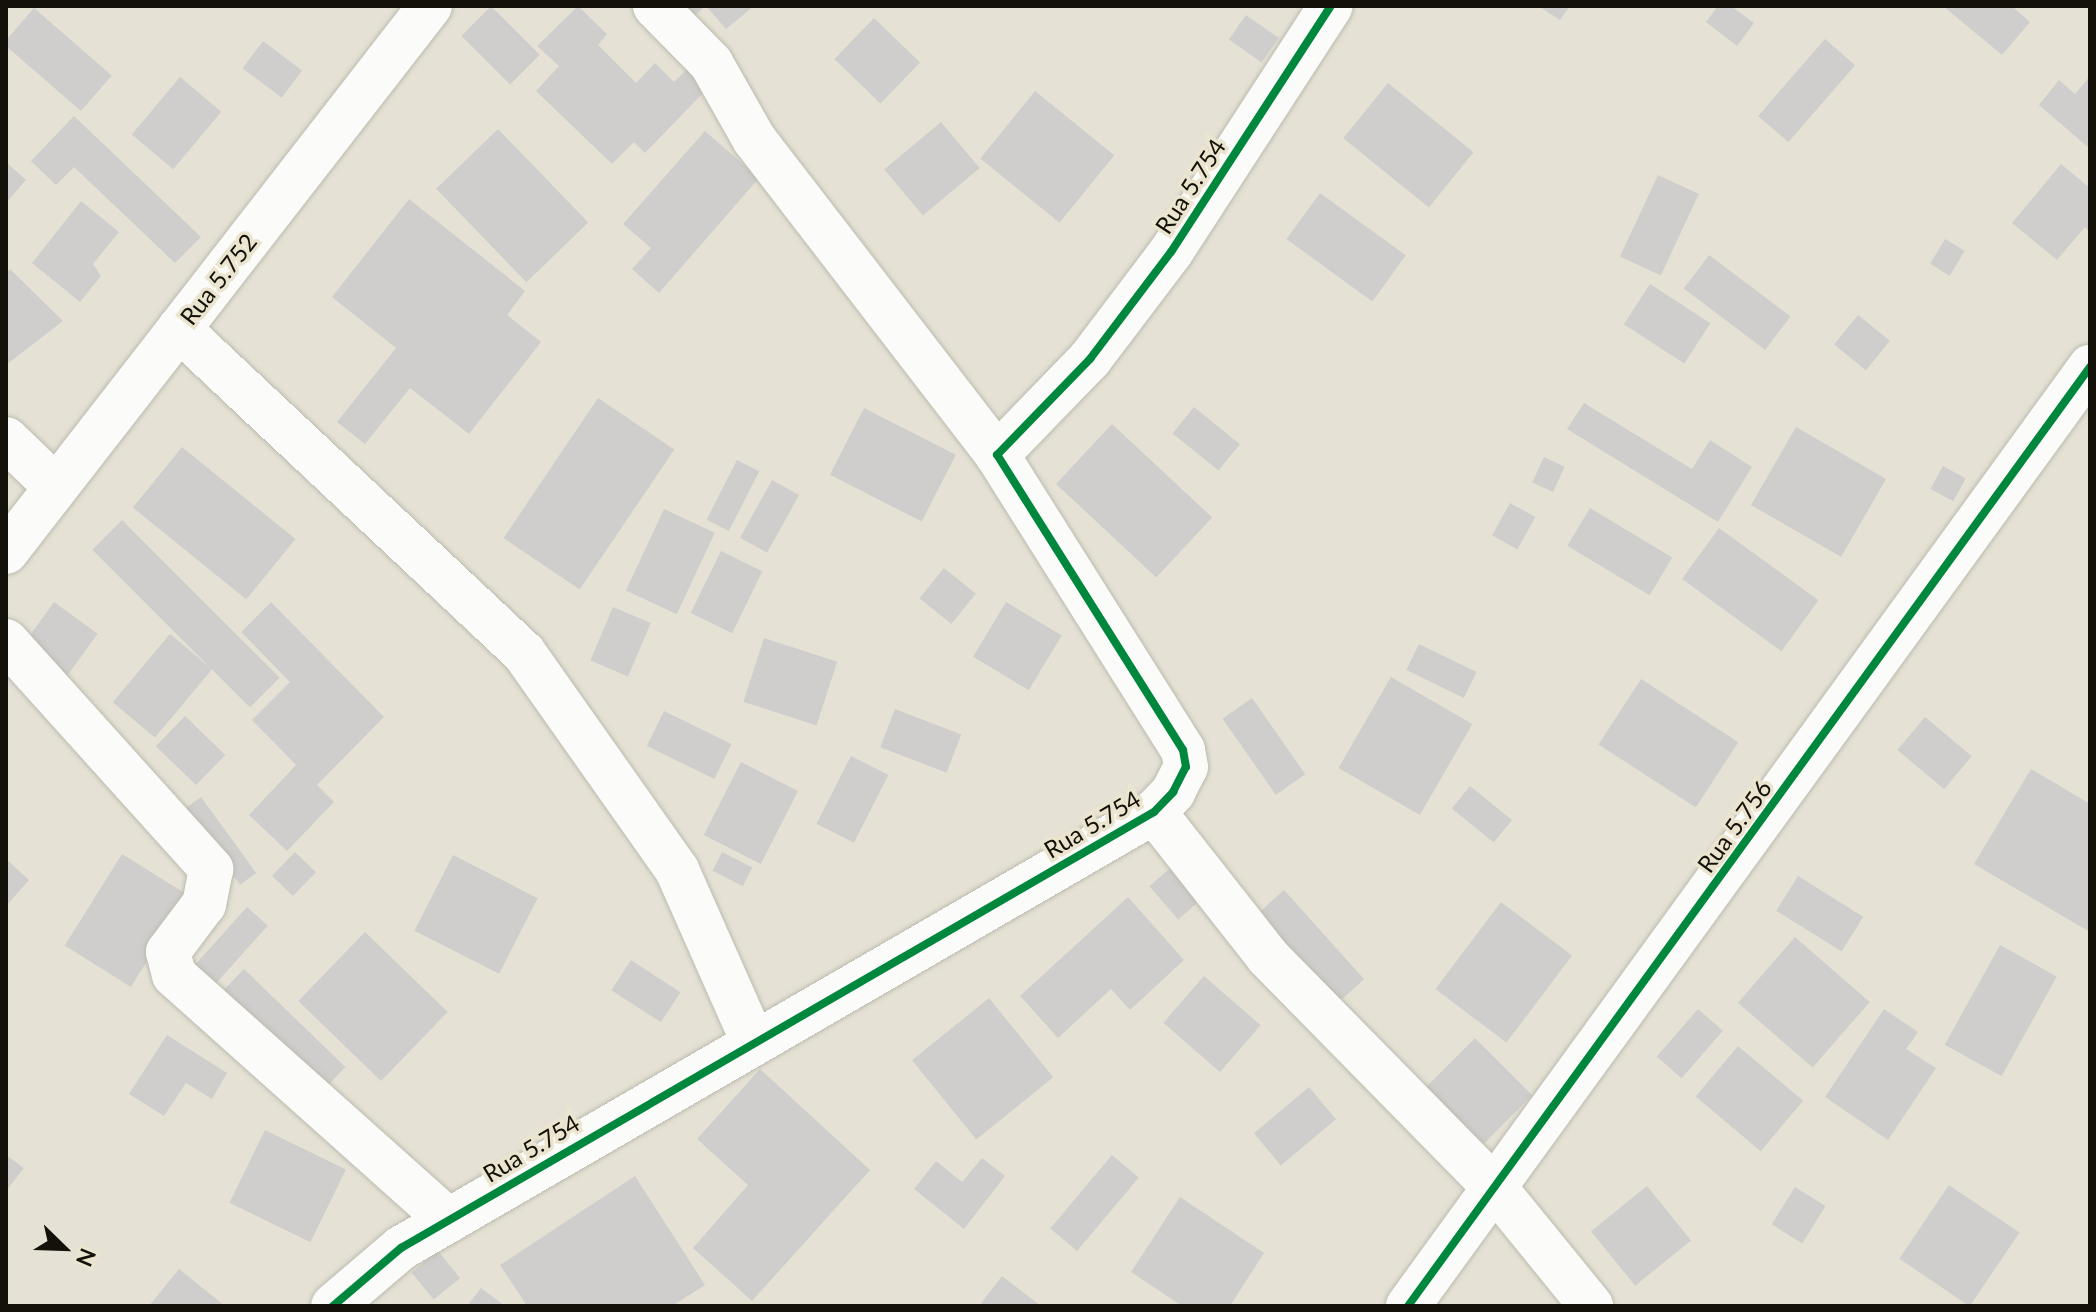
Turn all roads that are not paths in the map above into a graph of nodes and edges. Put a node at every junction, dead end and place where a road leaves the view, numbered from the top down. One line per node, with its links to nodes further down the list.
1 (430, 6): 4 (street, Rua 5.752)
2 (655, 6): 7 (street)
3 (1331, 6): 7 (street, Rua 5.754)
4 (179, 329): 8 (street, Rua 5.752); 12 (street)
5 (2090, 367): 13 (street, Rua 5.756)
6 (6, 439): 8 (street)
7 (997, 455): 11 (street, Rua 5.754)
8 (56, 487): 9 (street, Rua 5.752)
9 (6, 552)
10 (6, 641): 14 (street)
11 (1154, 812): 12 (street, Rua 5.754); 13 (street)
12 (752, 1039): 14 (street, Rua 5.754)
13 (1496, 1189): 16 (street, Rua 5.756); 17 (street)
14 (448, 1220): 15 (street, Rua 5.754)
15 (333, 1306)
16 (1408, 1306)
17 (1591, 1306)

